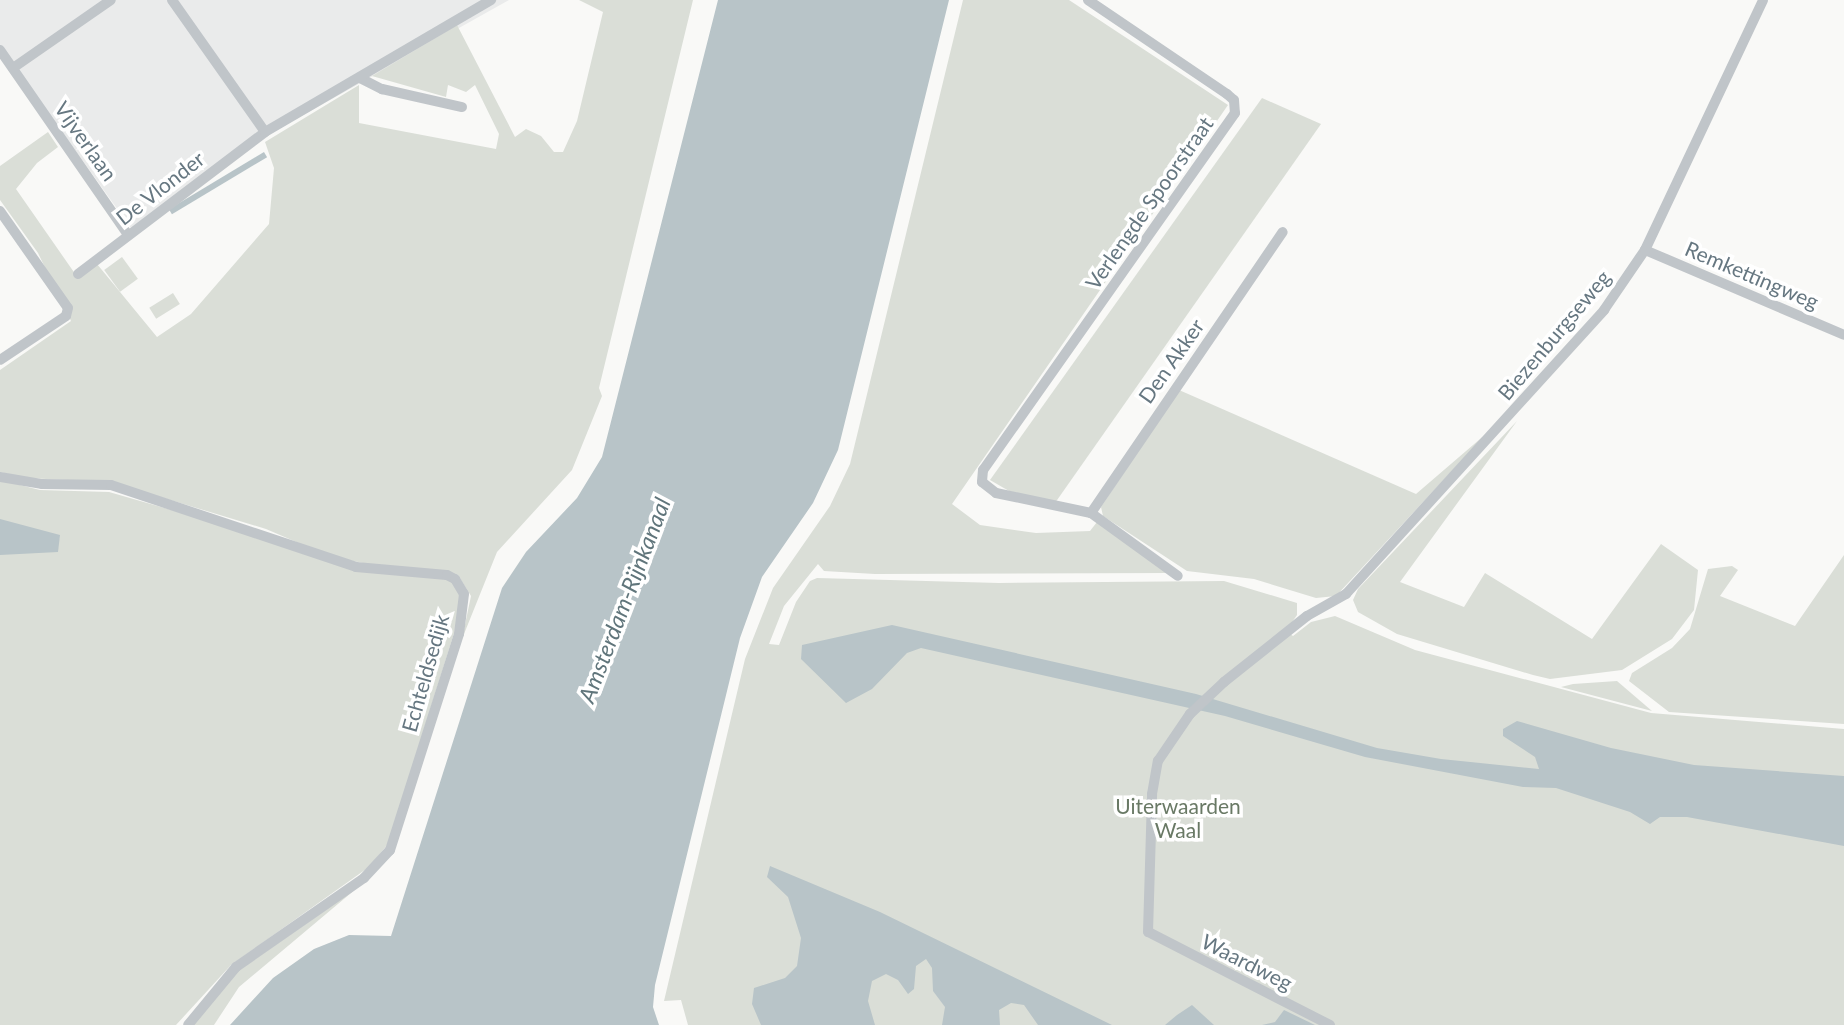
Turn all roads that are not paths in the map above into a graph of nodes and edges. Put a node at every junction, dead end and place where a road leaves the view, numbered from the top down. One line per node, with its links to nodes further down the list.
1 (111, 0): 7 (street)
2 (172, 0): 10 (street)
3 (491, 0): 8 (street, De Vlonder)
4 (1088, 0): 19 (street, Verlengde Spoorstraat)
5 (1763, 0): 14 (street, Biezenburgseweg)
6 (0, 50): 7 (street, Vijverlaan)
7 (13, 68): 13 (street, Vijverlaan)
8 (360, 78): 9 (street); 10 (street, De Vlonder)
9 (462, 107)
10 (265, 132): 13 (street, De Vlonder)
11 (0, 211): 17 (street)
12 (1283, 232): 19 (street, Den Akker)
13 (128, 235): 15 (street, De Vlonder)
14 (1646, 250): 16 (street, Remkettingweg); 21 (street, Biezenburgseweg)
15 (78, 274)
16 (1844, 335)
17 (0, 360)
18 (0, 477): 22 (street, Echteldsedijk)
19 (1091, 513): 20 (street)
20 (1178, 576)
21 (1148, 932): 23 (street, Waardweg)
22 (188, 1025)
23 (1330, 1025)

